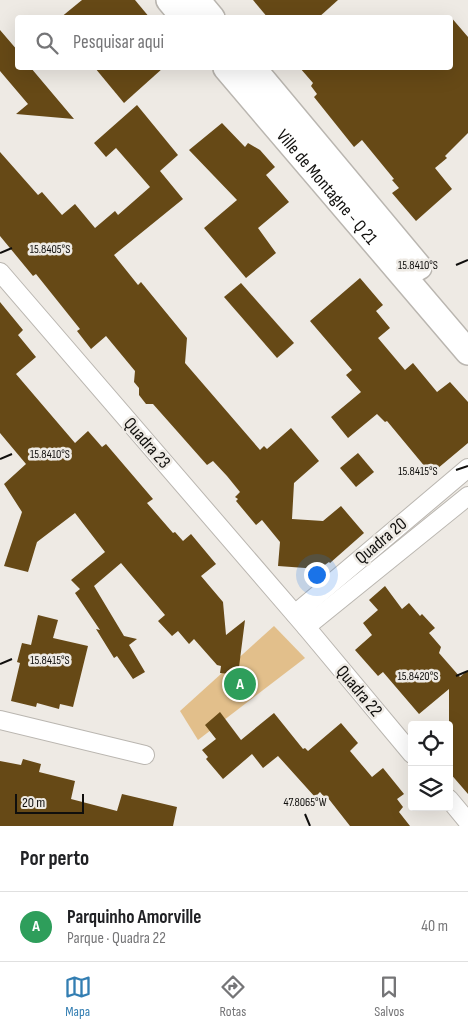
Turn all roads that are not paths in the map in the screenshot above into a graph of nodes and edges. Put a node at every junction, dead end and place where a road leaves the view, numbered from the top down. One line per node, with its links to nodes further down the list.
1 (169, 0): 3 (street)
2 (197, 0): 4 (street)
3 (182, 15)
4 (210, 15)
5 (228, 70): 9 (street, Ville de Montagne - Q 21)
6 (255, 70): 8 (street)
7 (0, 272): 12 (street, Quadra 23)
8 (468, 327)
9 (468, 352)
10 (468, 468): 12 (street, Quadra 20)
11 (468, 496): 12 (street, Quadra 20)
12 (300, 621): 14 (street, Quadra 22)
13 (0, 720): 15 (street)
14 (408, 749)
15 (145, 755)
16 (453, 804): 17 (street)
17 (468, 822)

